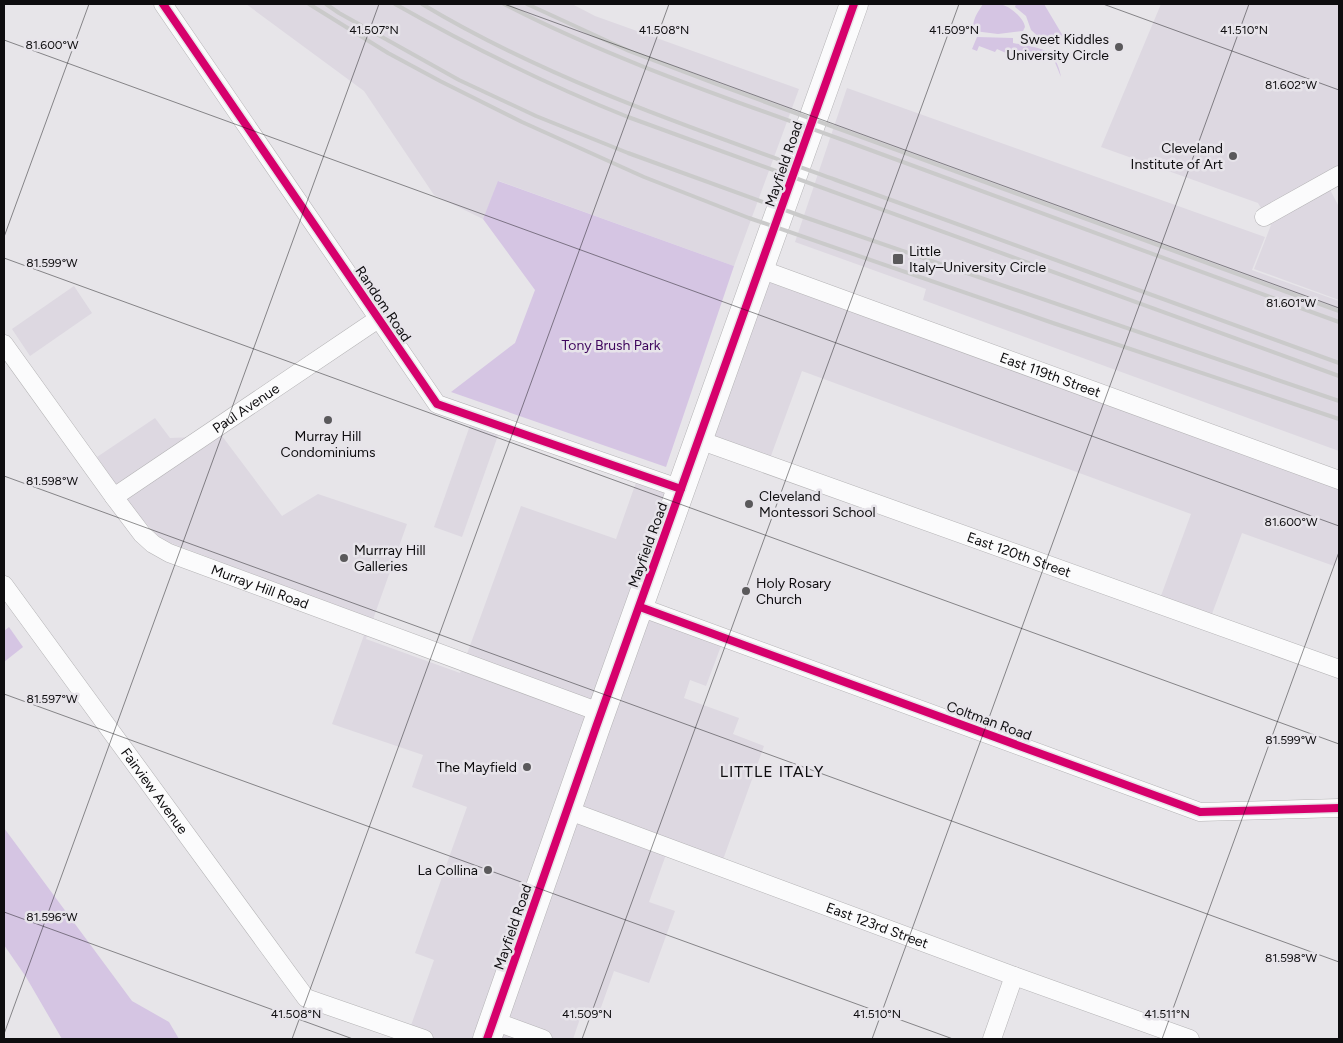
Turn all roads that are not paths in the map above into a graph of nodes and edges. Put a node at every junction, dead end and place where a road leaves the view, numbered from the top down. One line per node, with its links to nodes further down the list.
1 (163, 4): 6 (street, Random Road)
2 (854, 4): 5 (main road, Mayfield Road)
3 (1339, 175): 4 (street)
4 (1264, 217)
5 (760, 269): 8 (main road, Mayfield Road); 9 (street, East 119th Street)
6 (378, 319): 10 (street, Random Road); 11 (street, Paul Avenue)
7 (7, 355): 11 (street, Murray Hill Road)
8 (699, 440): 10 (main road, Mayfield Road); 14 (street, East 120th Street)
9 (1339, 480)
10 (682, 489): 13 (main road, Mayfield Road)
11 (114, 497): 15 (street, Murray Hill Road)
12 (4, 585): 20 (street, Fairview Avenue)
13 (640, 606): 15 (main road, Mayfield Road); 16 (street, Coltman Road)
14 (1339, 669)
15 (602, 713): 17 (main road, Mayfield Road)
16 (1339, 808)
17 (567, 810): 18 (street, East 123rd Street); 19 (main road, Mayfield Road)
18 (1014, 976): 22 (street); 23 (street, East 123rd Street)
19 (490, 1030): 21 (street)
20 (424, 1039)
21 (543, 1039)
22 (992, 1039)
23 (1190, 1039)

